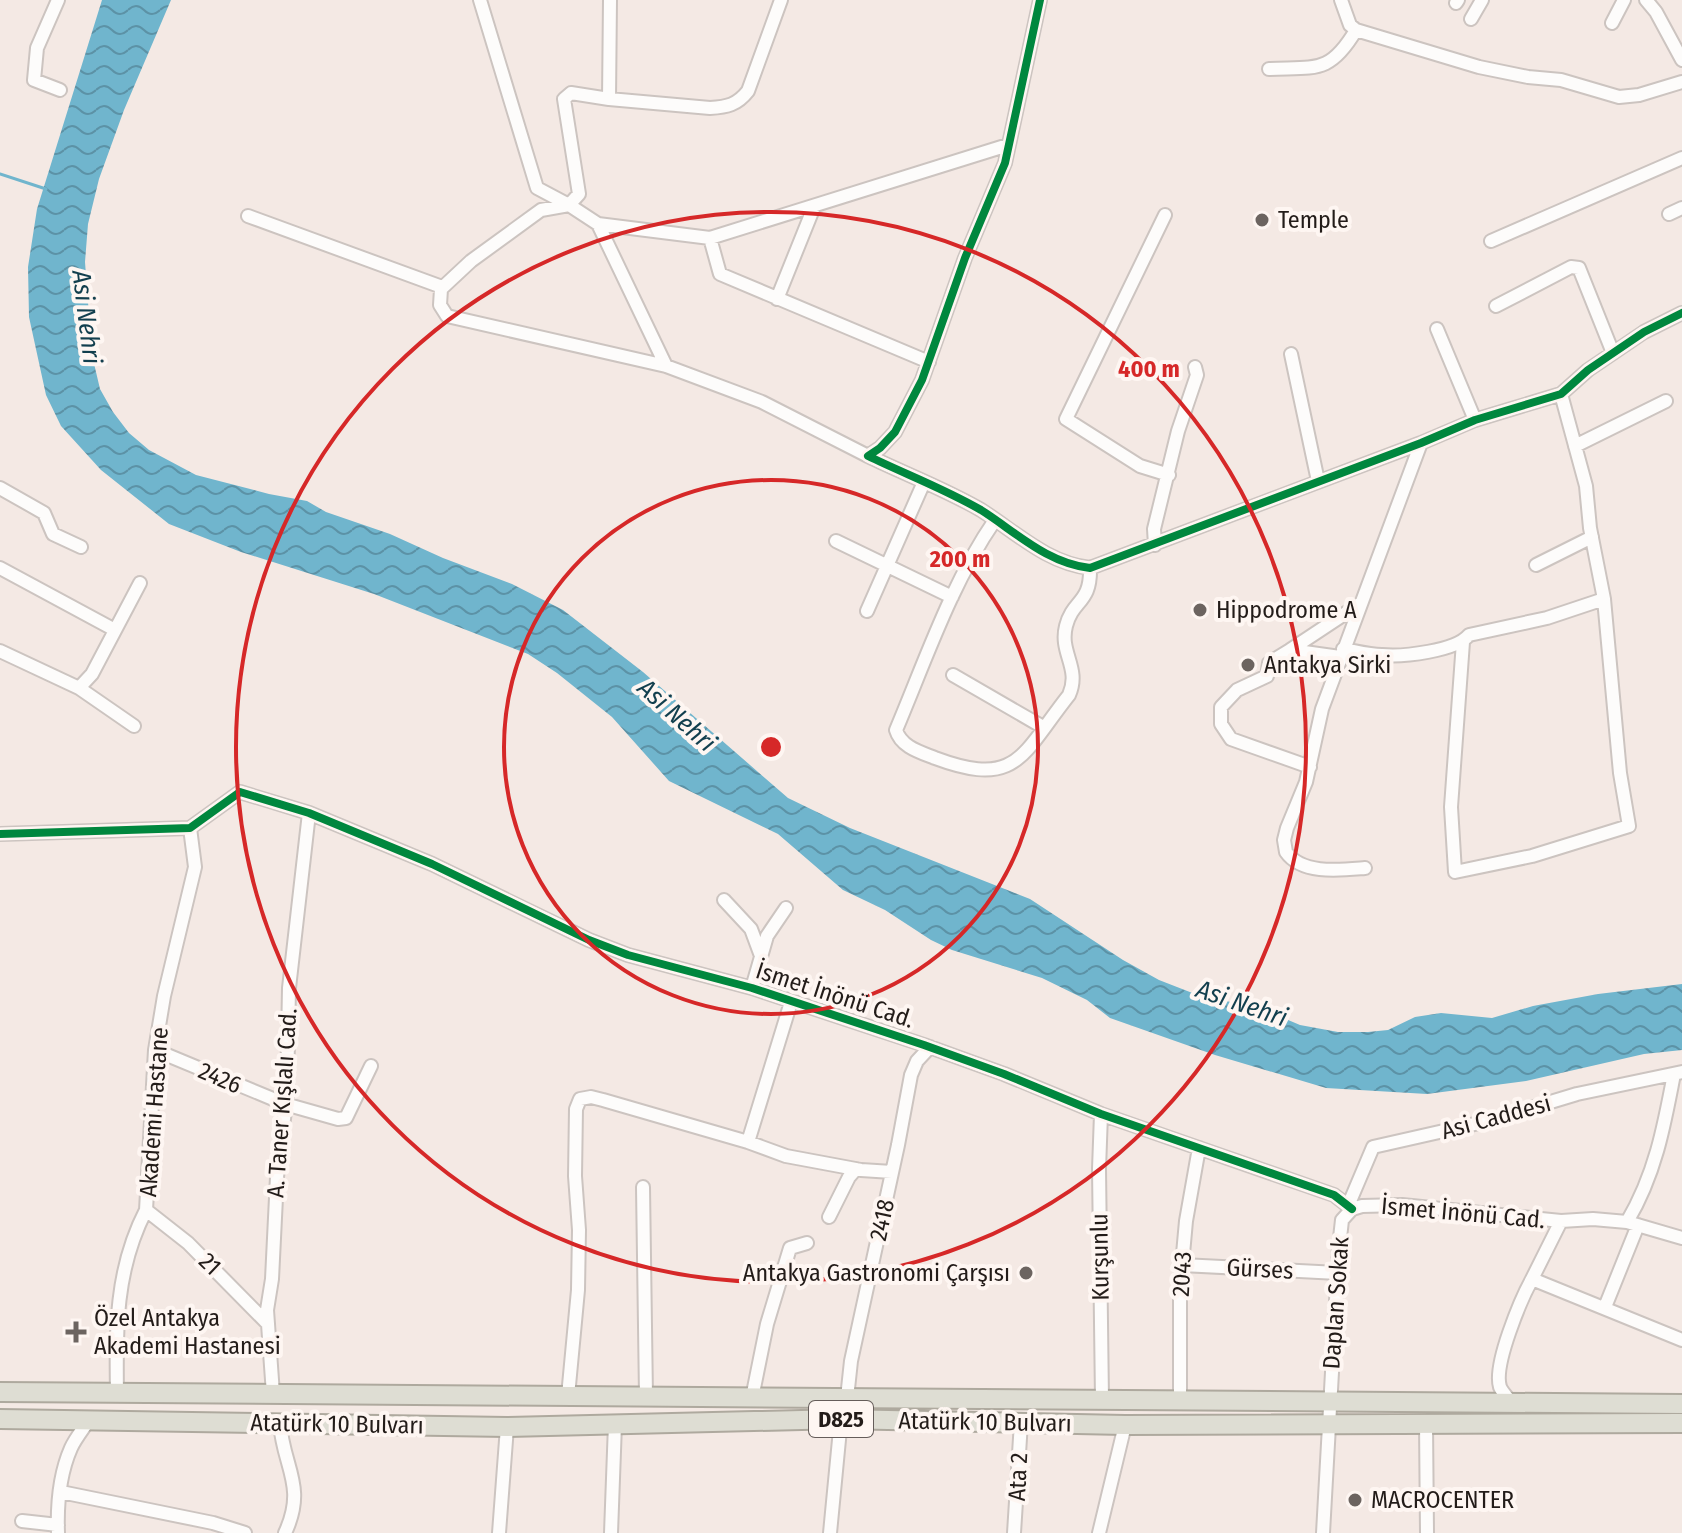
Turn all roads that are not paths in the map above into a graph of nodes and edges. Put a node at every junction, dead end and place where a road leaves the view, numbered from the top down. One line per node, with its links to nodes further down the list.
1 (58, 0): 16 (street)
2 (480, 0): 20 (street)
3 (610, 0): 17 (street)
4 (781, 0): 17 (street)
5 (1040, 0): 18 (street)
6 (1341, 0): 12 (street)
7 (1482, 0): 10 (street)
8 (1624, 0): 11 (street)
9 (1646, 0): 13 (street)
10 (1471, 19)
11 (1612, 23)
12 (1356, 30): 14 (street); 15 (street)
13 (1682, 60)
14 (1269, 69)
15 (1682, 82)
16 (60, 90)
17 (609, 99): 20 (street)
18 (1008, 145): 21 (street); 36 (street)
19 (1682, 158): 28 (street)
20 (569, 205): 26 (street); 29 (street)
21 (814, 207): 27 (street); 30 (street)
22 (1682, 208): 23 (street)
23 (1669, 214)
24 (1165, 215): 45 (street)
25 (248, 216): 29 (street)
26 (598, 224): 27 (street); 37 (street)
27 (710, 238): 30 (street)
28 (1491, 241)
29 (442, 287): 37 (street)
30 (777, 299): 36 (street)
31 (1496, 306): 34 (street)
32 (1682, 313): 34 (street)
33 (1437, 329): 41 (street)
34 (1613, 353): 39 (street)
35 (1291, 354): 46 (street)
36 (929, 362): 44 (street)
37 (666, 366): 44 (street)
38 (1195, 367): 45 (street)
39 (1561, 394): 41 (street); 43 (street)
40 (1666, 401): 43 (street)
41 (1475, 420): 42 (street)
42 (1421, 443): 46 (street); 61 (street)
43 (1575, 446): 50 (street)
44 (868, 456): 47 (street)
45 (1169, 475): 52 (street)
46 (1318, 481): 52 (street)
47 (924, 482): 49 (street); 54 (street)
48 (0, 488): 53 (street)
49 (995, 520): 57 (street); 59 (street)
50 (1592, 537): 55 (street); 60 (street)
51 (836, 541): 54 (street)
52 (1155, 545): 57 (street)
53 (81, 547)
54 (887, 565): 59 (street); 62 (street)
55 (1536, 565)
56 (0, 568): 63 (street)
57 (1090, 568): 71 (street)
58 (140, 583): 63 (street)
59 (952, 597): 71 (street)
60 (1604, 599): 64 (street); 64 (street)
61 (1361, 603): 65 (street); 67 (street)
62 (867, 611)
63 (115, 630): 69 (street)
64 (1463, 642): 67 (street)
65 (1290, 650): 67 (street); 72 (street)
66 (0, 651): 69 (street)
67 (1341, 653): 72 (street)
68 (953, 675): 71 (street)
69 (79, 688): 70 (street)
70 (134, 726)
71 (1043, 727)
72 (1310, 767): 76 (street)
73 (309, 813): 74 (street, İsmet İnönü Cad.); 80 (street, İsmet İnönü Cad.); 86 (street, A. Taner Kışlalı Cad.)
74 (190, 828): 75 (street); 83 (street, Akademi Hastane)
75 (0, 834)
76 (1365, 868)
77 (724, 900): 79 (street)
78 (786, 908): 79 (street)
79 (761, 956): 80 (street)
80 (752, 988): 81 (street, İsmet İnönü Cad.)
81 (791, 1002): 82 (street, İsmet İnönü Cad.); 88 (street)
82 (930, 1047): 87 (street, İsmet İnönü Cad.); 91 (street, 2418)
83 (155, 1050): 86 (street, 2426); 94 (street, Akademi Hastane)
84 (371, 1066): 86 (street, 2426)
85 (1678, 1073): 93 (street, Asi Caddesi); 97 (street)
86 (285, 1104): 104 (street, A. Taner Kışlalı Cad.)
87 (1101, 1114): 89 (street, İsmet İnönü Cad.); 113 (street, Kurşunlu)
88 (748, 1142): 90 (street); 109 (street)
89 (1199, 1148): 93 (street, İsmet İnönü Cad.); 100 (street, 2043)
90 (856, 1169): 91 (street); 95 (street)
91 (892, 1172): 112 (street, 2418)
92 (643, 1187): 110 (street)
93 (1350, 1208): 96 (street, İsmet İnönü Cad.); 101 (street, Daplan Sokak)
94 (146, 1210): 104 (street, 21); 107 (street, Akademi Hastane)
95 (829, 1217)
96 (1561, 1221): 97 (street, İsmet İnönü Cad.); 102 (street)
97 (1632, 1223): 98 (street, İsmet İnönü Cad.); 103 (street)
98 (1682, 1238)
99 (807, 1243): 111 (street)
100 (1182, 1265): 101 (street, Gürses); 114 (street, 2043)
101 (1338, 1273): 115 (street, Daplan Sokak)
102 (1532, 1279): 103 (street); 116 (street)
103 (1605, 1307): 105 (street)
104 (268, 1324): 108 (street, A. Taner Kışlalı Cad.)
105 (1682, 1340)
106 (0, 1392): 107 (highway, Atatürk 10 Bulvarı / D825)
107 (117, 1394): 108 (highway, Atatürk 10 Bulvarı / D825)
108 (273, 1394): 109 (highway, Atatürk 10 Bulvarı / D825)
109 (568, 1396): 110 (highway, Atatürk 10 Bulvarı / D825)
110 (646, 1396): 111 (highway, Atatürk 10 Bulvarı / D825)
111 (752, 1398): 112 (highway, Atatürk 10 Bulvarı / D825)
112 (847, 1398): 113 (highway, Atatürk 10 Bulvarı / D825)
113 (1102, 1399): 114 (highway, Atatürk 10 Bulvarı / D825)
114 (1180, 1400): 115 (highway, Atatürk 10 Bulvarı / D825)
115 (1329, 1402): 116 (highway, Atatürk 10 Bulvarı / D825); 126 (street, Daplan Sokak)
116 (1511, 1402): 117 (highway, Atatürk 10 Bulvarı / D825)
117 (1682, 1404)
118 (0, 1419): 120 (highway, Atatürk 10 Bulvarı / D825)
119 (841, 1419): 121 (highway, Atatürk 10 Bulvarı / D825); 125 (highway, Atatürk 10 Bulvarı / D825); 136 (street)
120 (89, 1420): 122 (highway, Atatürk 10 Bulvarı / D825); 129 (street)
121 (1021, 1422): 127 (highway, Atatürk 10 Bulvarı / D825); 137 (street, Ata 2)
122 (280, 1423): 128 (highway, Atatürk 10 Bulvarı / D825); 133 (street)
123 (1426, 1423): 124 (highway, Atatürk 10 Bulvarı / D825); 126 (highway, Atatürk 10 Bulvarı / D825); 140 (street)
124 (1682, 1423)
125 (615, 1424): 128 (highway, Atatürk 10 Bulvarı / D825); 135 (street)
126 (1330, 1424): 127 (highway, Atatürk 10 Bulvarı / D825); 139 (street, Daplan Sokak)
127 (1125, 1425): 138 (street)
128 (507, 1427): 134 (street)
129 (61, 1492): 131 (street); 132 (street)
130 (22, 1521): 131 (street)
131 (58, 1529)
132 (245, 1533)
133 (285, 1533)
134 (499, 1533)
135 (611, 1533)
136 (830, 1533)
137 (1014, 1533)
138 (1099, 1533)
139 (1323, 1533)
140 (1427, 1533)

